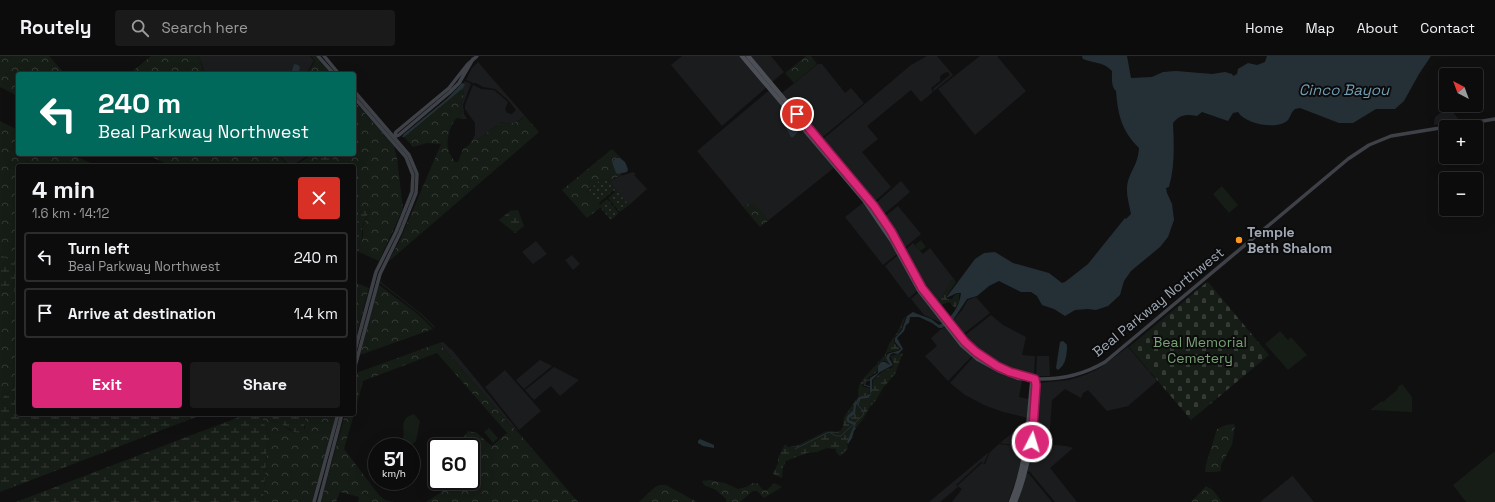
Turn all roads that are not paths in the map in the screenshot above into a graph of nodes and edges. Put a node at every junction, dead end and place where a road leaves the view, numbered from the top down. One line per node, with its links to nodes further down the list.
1 (318, 56): 6 (main road)
2 (324, 56): 7 (main road)
3 (477, 56): 13 (main road)
4 (742, 56): 10 (main road)
5 (748, 56): 10 (main road, Beal Parkway Northwest)
6 (332, 72)
7 (337, 72)
8 (356, 93): 12 (main road)
9 (356, 99): 14 (main road)
10 (796, 115): 16 (main road, Beal Parkway Northwest); 17 (main road, Beal Parkway Northwest)
11 (1495, 119): 25 (main road, Beal Parkway Northwest)
12 (388, 130): 13 (main road); 14 (main road)
13 (400, 131): 14 (main road); 15 (main road)
14 (392, 138): 15 (main road); 20 (main road)
15 (401, 145): 21 (main road)
16 (845, 177): 17 (main road); 18 (main road, Beal Parkway Northwest)
17 (851, 178): 18 (main road, Beal Parkway Northwest)
18 (944, 320): 19 (main road, Beal Parkway Northwest)
19 (949, 325): 22 (main road, Beal Parkway Northwest); 23 (main road, Beal Parkway Northwest)
20 (356, 347)
21 (356, 363)
22 (989, 366): 23 (main road); 24 (main road, Beal Parkway Northwest)
23 (1001, 369): 25 (main road, Beal Parkway Northwest)
24 (1027, 379): 25 (main road, Beal Parkway Northwest); 26 (main road)
25 (1035, 379): 26 (main road); 30 (main road)
26 (1032, 386): 29 (main road)
27 (337, 416): 31 (main road)
28 (341, 416): 32 (main road)
29 (1029, 419): 30 (main road); 33 (main road)
30 (1033, 427): 34 (main road)
31 (314, 502)
32 (319, 502)
33 (1011, 502)
34 (1015, 502)

